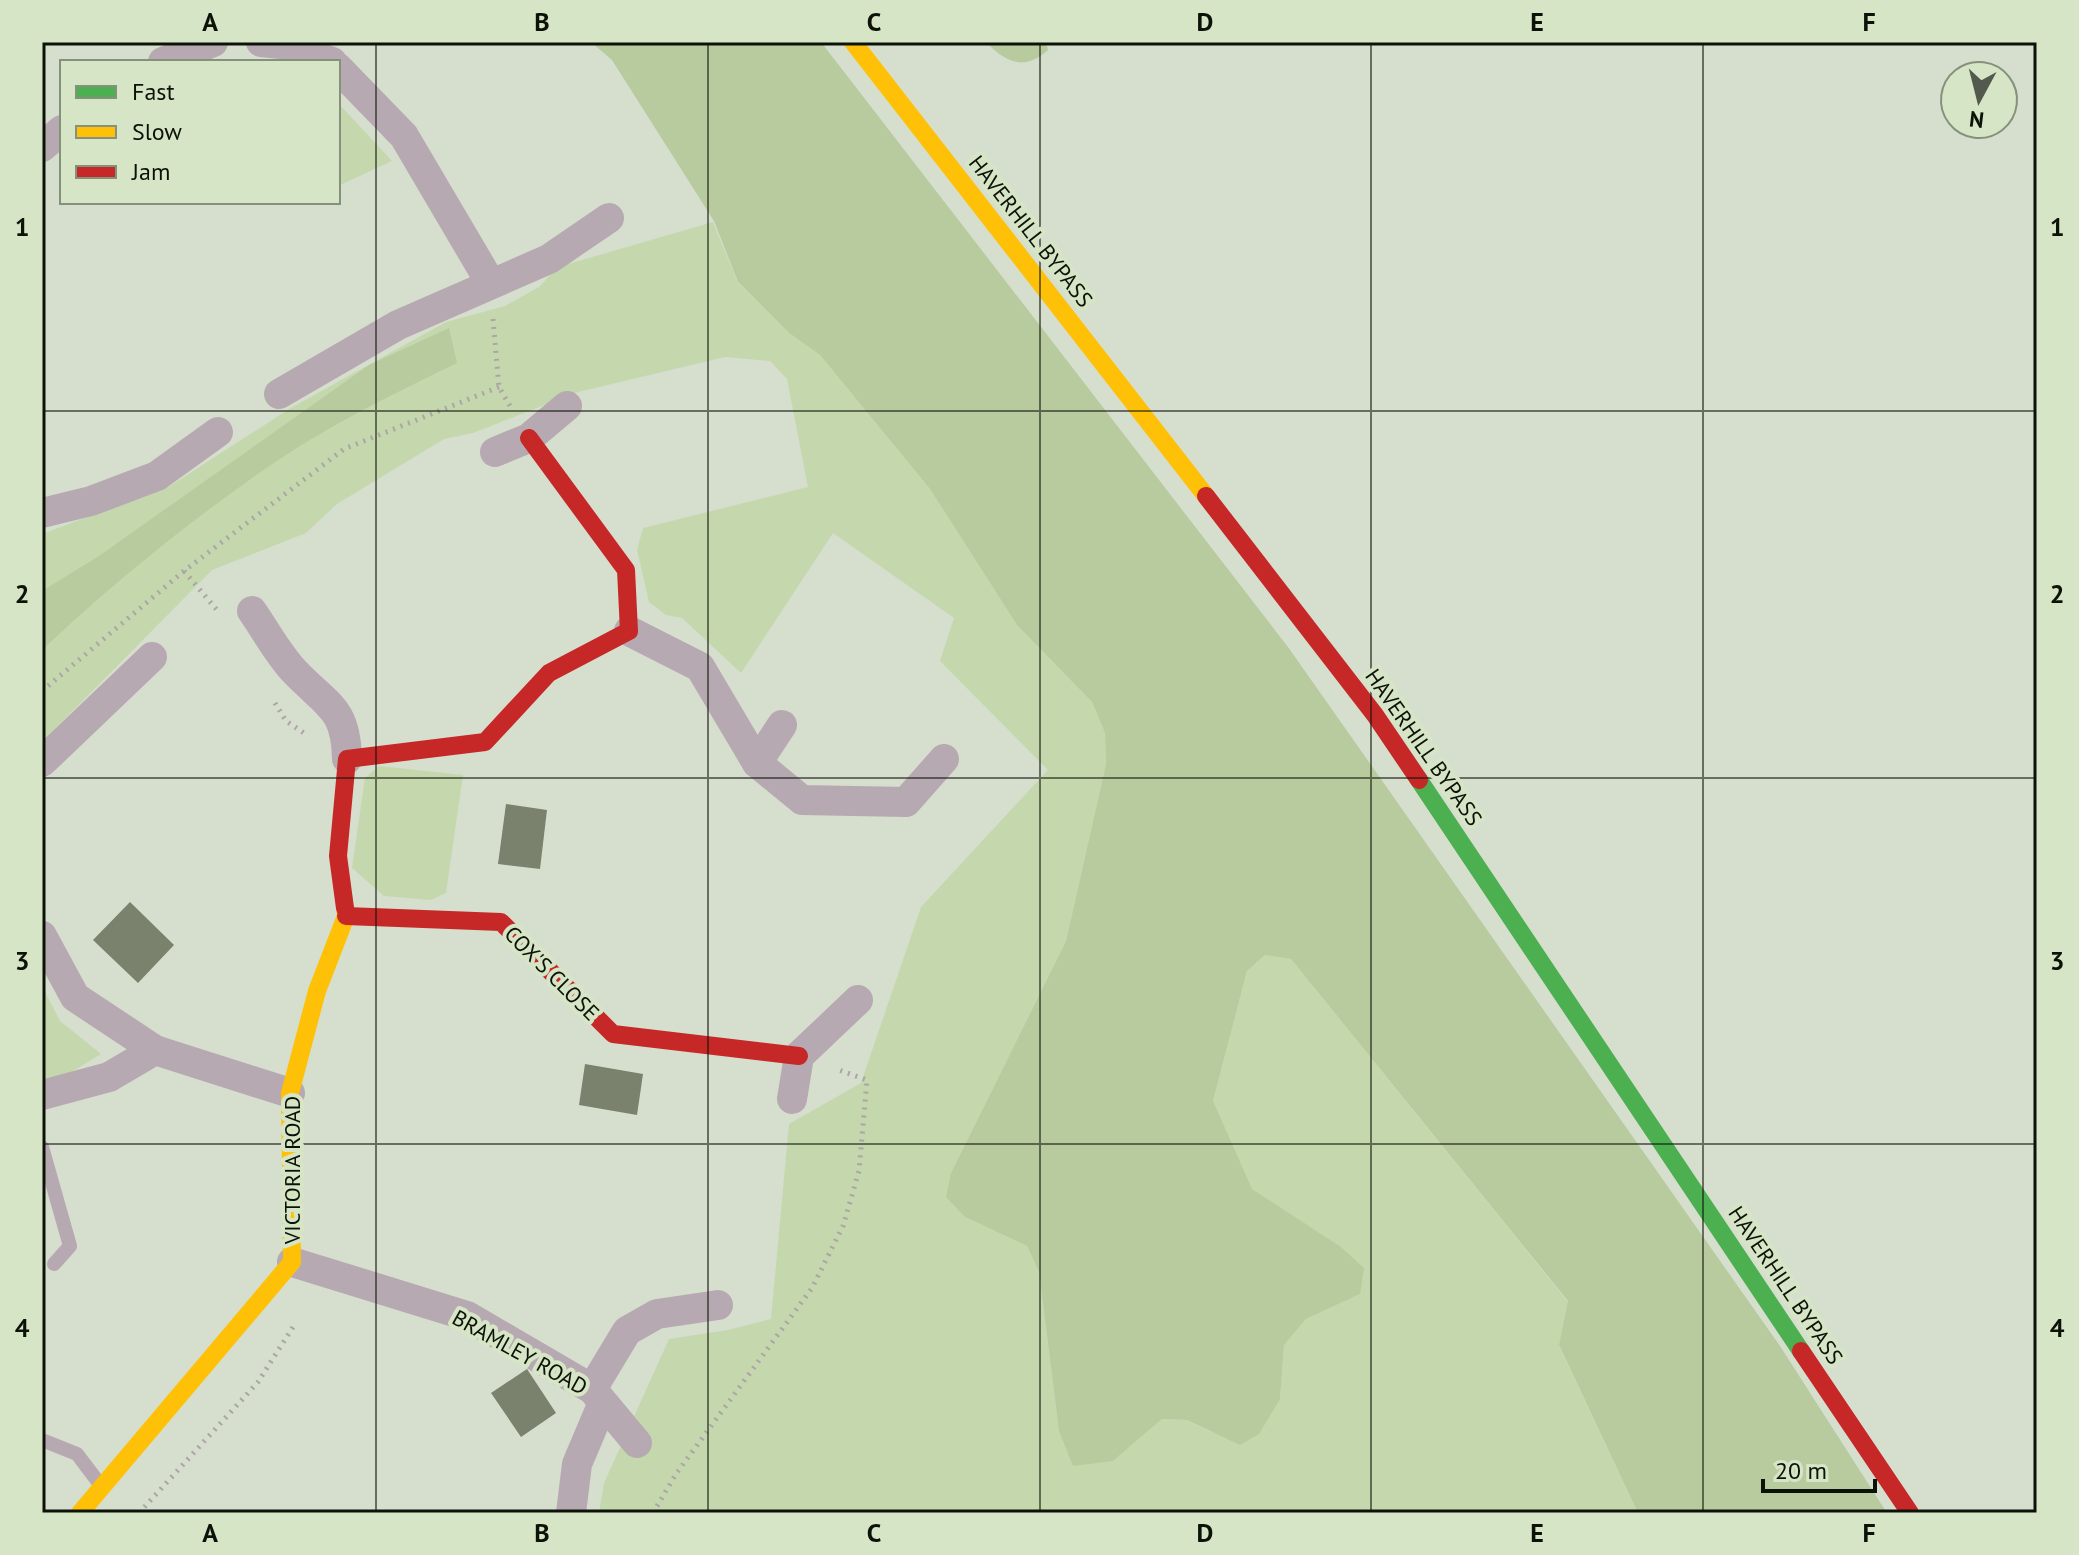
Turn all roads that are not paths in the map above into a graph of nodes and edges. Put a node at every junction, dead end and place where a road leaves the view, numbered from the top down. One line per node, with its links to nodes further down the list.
1 (261, 42): 5 (street)
2 (853, 42): 43 (street, HAVERHILL BYPASS)
3 (211, 49): 4 (street)
4 (170, 60)
5 (326, 60)
6 (340, 70): 10 (street)
7 (60, 132): 8 (street)
8 (42, 147)
9 (609, 218): 10 (street)
10 (490, 282): 11 (street)
11 (279, 394)
12 (567, 406): 14 (street)
13 (218, 432): 16 (street)
14 (529, 438): 15 (street); 18 (street)
15 (495, 452)
16 (42, 513)
17 (252, 611): 21 (street, VICTORIA ROAD)
18 (629, 631): 21 (street); 24 (street)
19 (152, 657): 23 (street)
20 (782, 725): 24 (street)
21 (347, 759): 25 (street, VICTORIA ROAD)
22 (944, 759): 24 (street)
23 (42, 762)
24 (757, 763)
25 (346, 916): 29 (street, COX'S CLOSE); 30 (street, VICTORIA ROAD)
26 (42, 936): 28 (street)
27 (858, 1000): 29 (street)
28 (155, 1050): 30 (street); 31 (street)
29 (799, 1056): 32 (street)
30 (290, 1093): 34 (street, VICTORIA ROAD)
31 (42, 1095)
32 (792, 1099)
33 (42, 1147): 35 (lane)
34 (292, 1262): 37 (street, BRAMLEY ROAD); 40 (street, VICTORIA ROAD)
35 (54, 1264)
36 (718, 1305): 37 (street)
37 (597, 1397): 39 (street, BRAMLEY ROAD); 42 (street)
38 (42, 1440): 40 (lane)
39 (637, 1443)
40 (102, 1487): 41 (street, VICTORIA ROAD)
41 (80, 1513)
42 (571, 1513)
43 (1910, 1513)

